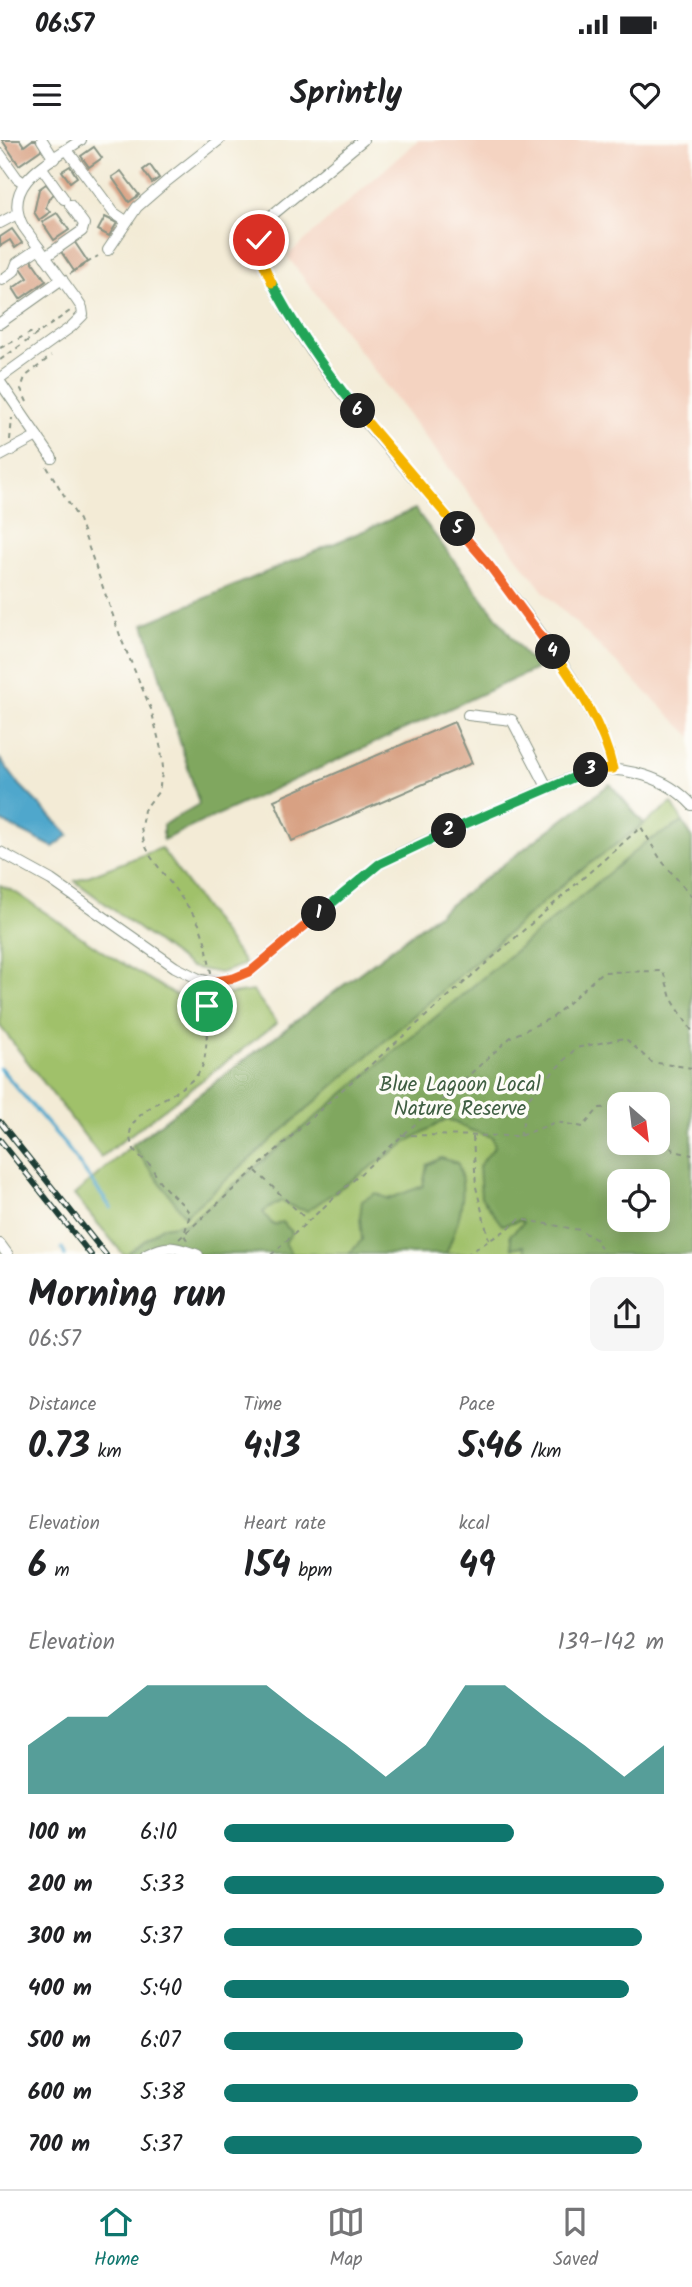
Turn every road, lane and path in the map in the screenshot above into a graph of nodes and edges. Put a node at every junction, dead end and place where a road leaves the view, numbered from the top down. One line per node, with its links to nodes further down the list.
1 (42, 140): 7 (street)
2 (81, 140): 5 (street)
3 (219, 140): 11 (street)
4 (363, 140): 31 (street)
5 (66, 150): 7 (street); 11 (street)
6 (0, 154): 9 (street)
7 (54, 159): 8 (street)
8 (42, 168): 9 (street); 15 (street)
9 (24, 183): 10 (street)
10 (17, 215): 12 (street); 13 (street)
11 (126, 221): 14 (street)
12 (0, 223)
13 (38, 247): 15 (street); 17 (street)
14 (108, 250): 16 (path)
15 (45, 257): 16 (street)
16 (62, 279): 18 (street); 19 (street)
17 (2, 280)
18 (81, 310): 20 (path); 22 (street)
19 (0, 323)
20 (38, 333): 21 (path); 23 (path)
21 (0, 348)
22 (42, 348): 24 (street); 25 (path)
23 (0, 360)
24 (0, 380): 25 (street)
25 (17, 415): 26 (street); 27 (path)
26 (37, 436): 28 (street); 29 (street)
27 (10, 440)
28 (0, 456)
29 (47, 458): 36 (path)
30 (468, 715): 32 (street)
31 (613, 769): 32 (street); 33 (street)
32 (547, 787): 36 (street)
33 (692, 804)
34 (0, 852): 36 (street)
35 (692, 897): 45 (path)
36 (211, 982): 47 (path)
37 (692, 1031): 40 (path)
38 (692, 1068): 42 (path)
39 (607, 1108): 42 (path)
40 (401, 1135): 41 (path); 46 (path)
41 (473, 1136): 42 (path); 48 (path)
42 (520, 1136)
43 (670, 1146): 44 (path)
44 (692, 1155)
45 (256, 1170): 46 (path); 47 (path)
46 (307, 1220): 52 (path)
47 (184, 1234): 49 (path)
48 (489, 1240): 53 (path); 54 (path)
49 (172, 1245): 50 (street); 51 (street)
50 (148, 1254)
51 (195, 1254)
52 (272, 1254)
53 (468, 1254)
54 (604, 1254)

